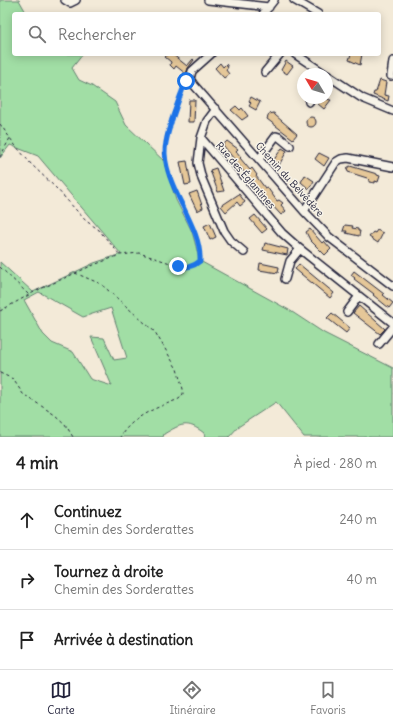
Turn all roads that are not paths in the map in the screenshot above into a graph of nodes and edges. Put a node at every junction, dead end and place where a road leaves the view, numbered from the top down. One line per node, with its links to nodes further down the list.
1 (65, 0): 2 (street)
2 (76, 0)
3 (208, 0): 6 (street)
4 (274, 0): 6 (street)
5 (294, 0): 8 (street)
6 (269, 7): 7 (street)
7 (265, 12)
8 (315, 12)
9 (209, 56): 17 (street, Chemin du Belvédère)
10 (278, 56): 14 (street)
11 (298, 56): 13 (street)
12 (393, 61): 15 (street)
13 (316, 68)
14 (266, 72)
15 (391, 76)
16 (333, 79): 18 (street)
17 (216, 109): 19 (street); 21 (street, Chemin du Belvédère)
18 (393, 111)
19 (201, 138): 24 (street, Rue des Églantines); 25 (street)
20 (290, 146): 21 (street)
21 (258, 159): 23 (street, Chemin du Belvédère)
22 (393, 167): 23 (street)
23 (304, 211): 27 (street, Chemin du Belvédère)
24 (300, 249): 26 (street); 28 (street, Rue des Églantines)
25 (244, 252)
26 (285, 279)
27 (393, 286)
28 (359, 296): 29 (street); 30 (street, Rue des Églantines)
29 (347, 312)
30 (393, 323)
31 (393, 327): 32 (street)
32 (379, 344)

